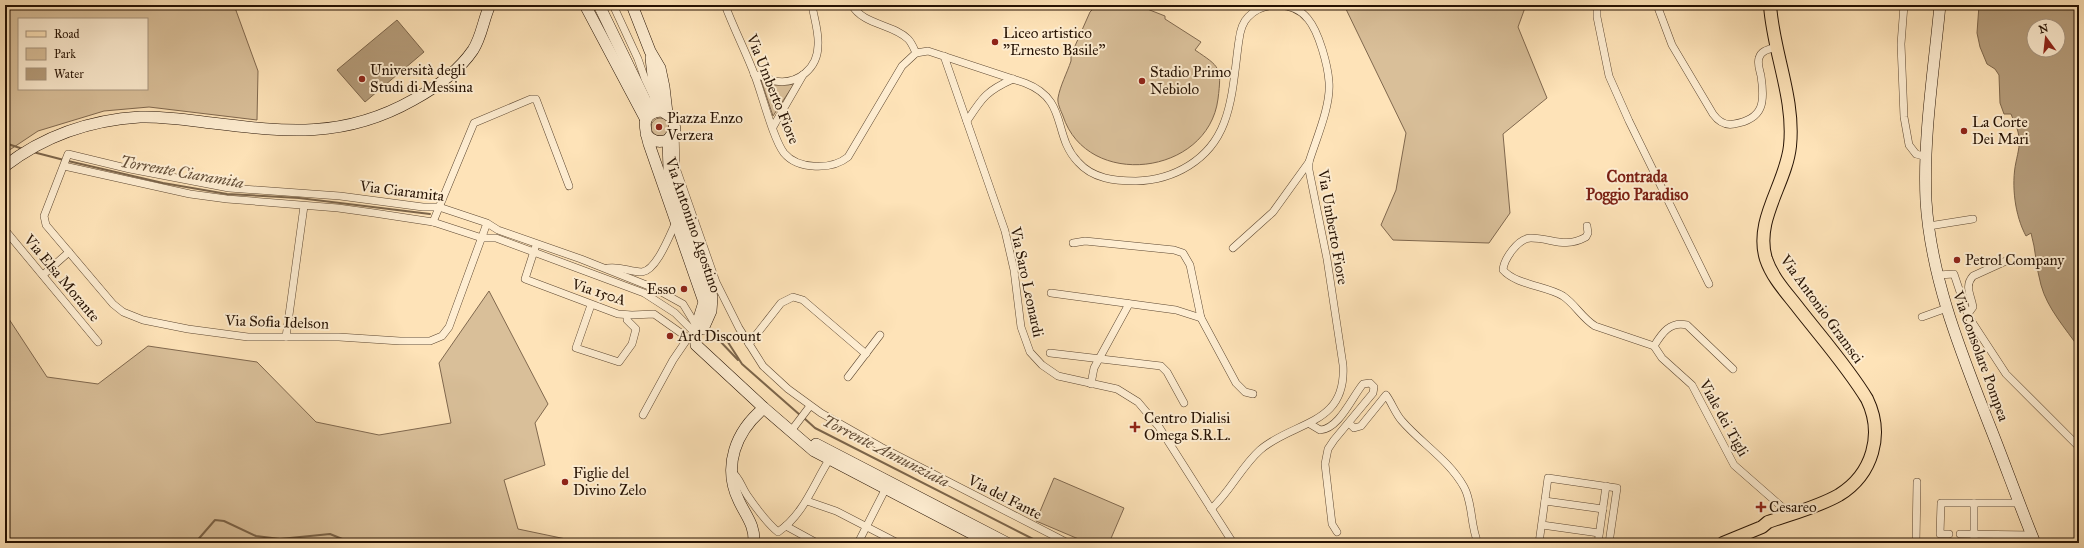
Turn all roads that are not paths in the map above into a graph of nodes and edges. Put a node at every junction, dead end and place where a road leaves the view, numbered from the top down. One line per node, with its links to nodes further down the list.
1 (490, 5): 15 (main road)
2 (498, 5): 15 (main road)
3 (599, 5): 25 (main road)
4 (613, 5): 20 (street)
5 (632, 5): 17 (main road)
6 (812, 5): 22 (street)
7 (852, 5): 18 (street)
8 (1597, 5): 58 (street)
9 (1657, 5): 16 (street)
10 (1770, 5): 16 (main road, Via Antonio Gramsci)
11 (1904, 5): 32 (street)
12 (1940, 5): 32 (main road, Via Consolare Pompea)
13 (586, 6): 25 (main road)
14 (725, 7): 21 (street, Via Umberto Fiore)
15 (482, 32): 34 (main road)
16 (1776, 47): 103 (main road, Via Antonio Gramsci)
17 (650, 51): 24 (main road); 25 (main road)
18 (916, 53): 19 (street, Via Umberto Fiore); 27 (street, Via Umberto Fiore)
19 (944, 56): 23 (street, Via Umberto Fiore); 26 (street, Via Saro Leonardi)
20 (644, 74): 24 (street); 25 (street)
21 (754, 74): 22 (street); 27 (street, Via Umberto Fiore)
22 (803, 75): 27 (street)
23 (1013, 79): 26 (street); 33 (street, Via Umberto Fiore)
24 (654, 82): 25 (main road)
25 (658, 110): 28 (main road); 29 (main road)
26 (967, 121): 82 (street, Via Saro Leonardi)
27 (772, 127)
28 (675, 130): 30 (main road); 62 (street, Via del Fante)
29 (646, 134): 30 (main road); 43 (main road, Via Antonino Agostino)
30 (668, 140): 59 (main road, Via Antonino Agostino)
31 (68, 154): 35 (street, Via Sofia Idelson); 37 (street, Via Ciaramita)
32 (1927, 157): 46 (main road, Via Consolare Pompea)
33 (1309, 162): 51 (street); 89 (street, Via Umberto Fiore)
34 (5, 166)
35 (64, 166): 38 (street, Via Ciaramita); 52 (street, Via Sofia Idelson)
36 (570, 186): 40 (street)
37 (277, 192): 38 (street); 40 (street, Via Ciaramita)
38 (277, 204): 39 (street, Via Ciaramita)
39 (304, 206): 42 (street, Via Ciaramita); 73 (street)
40 (439, 207): 42 (street); 44 (street, Via Ciaramita)
41 (1973, 219): 46 (street)
42 (433, 222): 48 (street, Via Ciaramita)
43 (676, 222): 55 (street); 61 (main road, Via Antonino Agostino)
44 (487, 223): 48 (street, Via Sofia Idelson); 49 (street, Via Ciaramita)
45 (1587, 226): 76 (street)
46 (1929, 226): 57 (main road, Via Consolare Pompea)
47 (5, 230): 56 (street, Via Elsa Morante)
48 (482, 238): 53 (street, Via Ciaramita); 73 (street, Via Sofia Idelson)
49 (536, 243): 53 (street); 55 (street, Via Ciaramita)
50 (1073, 243): 70 (street)
51 (1233, 248)
52 (69, 252): 56 (street); 73 (street, Via Sofia Idelson)
53 (534, 252): 64 (street, Via 150A); 71 (street, Via Ciaramita)
54 (2006, 261): 67 (street)
55 (606, 268): 65 (street, Via Ciaramita)
56 (43, 275): 74 (street, Via Elsa Morante)
57 (1938, 275): 66 (main road, Via Consolare Pompea); 67 (street)
58 (1709, 284)
59 (708, 285): 62 (street); 71 (main road, Via Antonino Agostino)
60 (1051, 293): 63 (street)
61 (704, 302): 65 (street); 71 (main road, Via Antonino Agostino)
62 (726, 304): 75 (street, Via del Fante)
63 (1129, 304): 70 (street); 79 (street)
64 (591, 305): 68 (street, Via 150A); 68 (street)
65 (687, 308): 71 (street)
66 (1947, 308): 69 (street); 100 (main road, Via Consolare Pompea)
67 (1968, 314): 91 (street)
68 (627, 315): 71 (street, Via 150A)
69 (1922, 317)
70 (1202, 318): 83 (street)
71 (695, 334): 85 (main road); 87 (street)
72 (880, 335): 78 (street)
73 (286, 337)
74 (98, 342)
75 (749, 344): 78 (street); 86 (street, Via del Fante)
76 (1654, 346): 80 (street); 103 (street, Viale dei Tigli)
77 (1050, 353): 79 (street)
78 (866, 354): 81 (street)
79 (1100, 358): 82 (street); 84 (street)
80 (1732, 369)
81 (848, 377)
82 (1091, 384): 101 (street, Via Saro Leonardi)
83 (1253, 394)
84 (1184, 403)
85 (764, 408): 90 (main road); 93 (main road)
86 (808, 408): 90 (street); 120 (street, Via del Fante)
87 (643, 415)
88 (1349, 423): 89 (street); 108 (street); 122 (street)
89 (1310, 424): 101 (street, Via Umberto Fiore)
90 (795, 431): 92 (main road); 95 (main road)
91 (2079, 447)
92 (829, 460): 95 (main road); 97 (street)
93 (731, 471): 106 (street); 114 (main road)
94 (1917, 482): 128 (street)
95 (887, 486): 107 (street); 118 (main road); 119 (main road)
96 (1606, 486): 98 (street); 102 (street); 125 (street)
97 (807, 501): 106 (street); 107 (street)
98 (1545, 501): 102 (street); 105 (street)
99 (1974, 503): 100 (street); 110 (street); 112 (street)
100 (2020, 503): 113 (main road, Via Consolare Pompea)
101 (1211, 509): 121 (street, Via Saro Leonardi)
102 (1603, 509): 109 (street)
103 (1790, 514): 104 (main road, Via Antonio Gramsci)
104 (1768, 522): 126 (main road, Via Antonio Gramsci); 127 (main road, Via Antonio Gramsci)
105 (1542, 525): 109 (street); 123 (street)
106 (786, 526): 115 (street)
107 (867, 526): 116 (street); 117 (street)
108 (1337, 532)
109 (1600, 534): 124 (street)
110 (1949, 534)
111 (1960, 534): 112 (street)
112 (1974, 534): 113 (street); 129 (street)
113 (2033, 539)
114 (754, 543)
115 (817, 543)
116 (858, 543)
117 (898, 543)
118 (990, 543)
119 (1007, 543)
120 (1068, 543)
121 (1233, 543)
122 (1478, 543)
123 (1539, 543)
124 (1598, 543)
125 (1609, 543)
126 (1716, 543)
127 (1723, 543)
128 (1916, 543)
129 (1974, 543)

